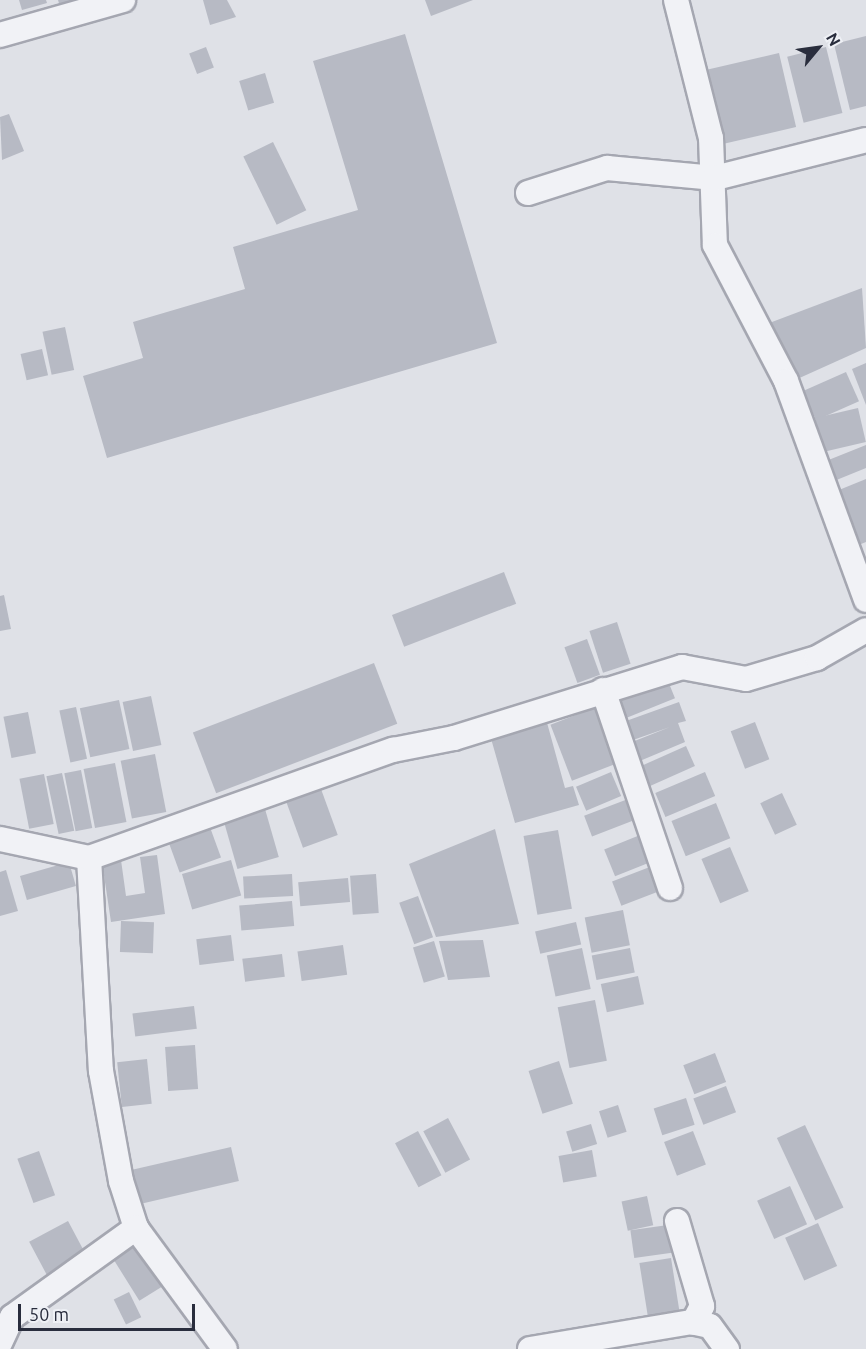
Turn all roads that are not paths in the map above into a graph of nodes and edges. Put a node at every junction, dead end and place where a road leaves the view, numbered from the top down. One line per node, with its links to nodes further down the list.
1 (676, 0): 5 (street)
2 (109, 2): 3 (street)
3 (0, 35)
4 (866, 140): 5 (street)
5 (715, 178): 6 (street); 7 (street)
6 (528, 193)
7 (866, 600)
8 (866, 630): 9 (street)
9 (603, 690): 11 (street); 12 (street)
10 (0, 839): 11 (street)
11 (89, 858): 14 (street)
12 (670, 888)
13 (677, 1221): 15 (street)
14 (136, 1228): 16 (street); 17 (street)
15 (693, 1323): 18 (street); 19 (street)
16 (0, 1342)
17 (225, 1349)
18 (530, 1349)
19 (727, 1349)

